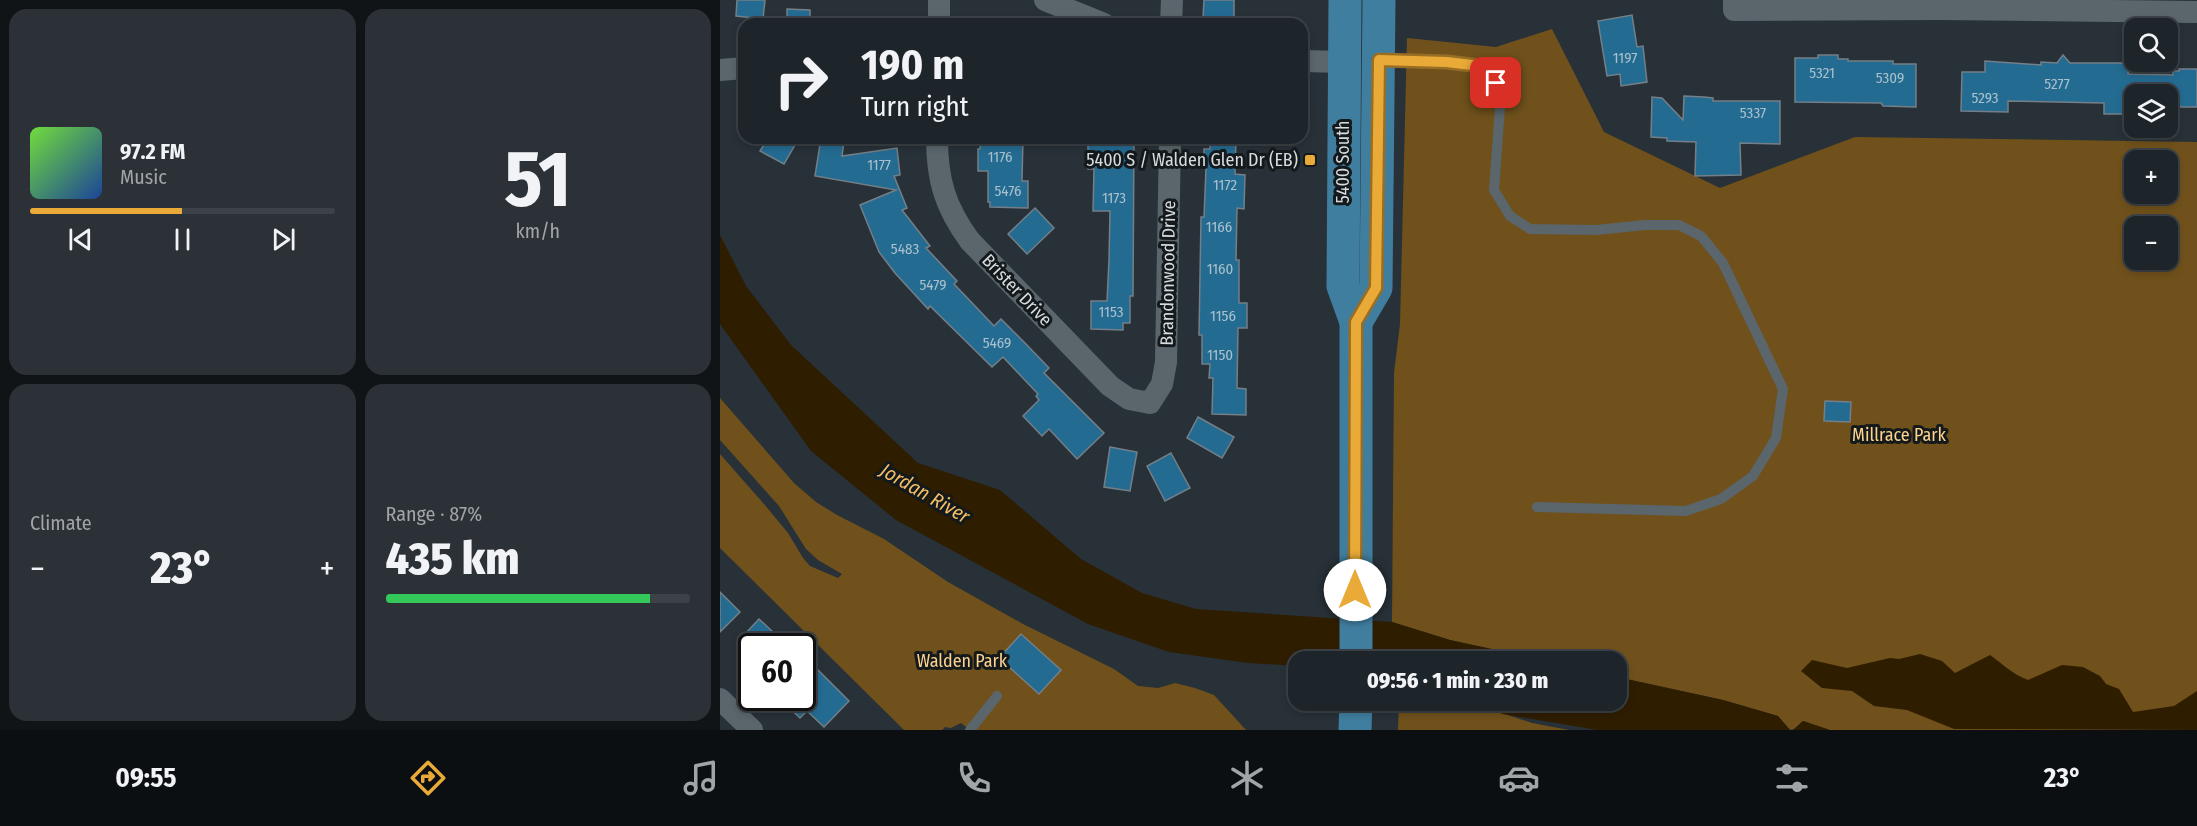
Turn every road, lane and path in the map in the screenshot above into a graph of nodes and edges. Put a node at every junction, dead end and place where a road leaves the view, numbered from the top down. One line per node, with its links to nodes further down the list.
1 (939, 0): 9 (street)
2 (1045, 0): 10 (street)
3 (1172, 0): 11 (street)
4 (1345, 0): 14 (main road, 5400 South)
5 (1379, 0): 12 (main road, 5400 South)
6 (1940, 4): 7 (street); 8 (street)
7 (1734, 5)
8 (2197, 12)
9 (939, 18)
10 (1089, 18)
11 (1172, 18)
12 (1379, 60): 19 (main road, 5400 South); 21 (lane)
13 (1308, 61): 14 (street)
14 (1343, 62): 19 (main road, 5400 South)
15 (738, 68): 16 (street)
16 (720, 70)
17 (938, 144): 20 (street, Brister Drive)
18 (1170, 144): 20 (street, Brandonwood Drive)
19 (1356, 322): 22 (main road, 5400 South)
20 (1150, 403)
21 (1538, 507)
22 (1356, 651)
23 (997, 696): 26 (lane)
24 (720, 699): 25 (street)
25 (752, 730)
26 (970, 730)

